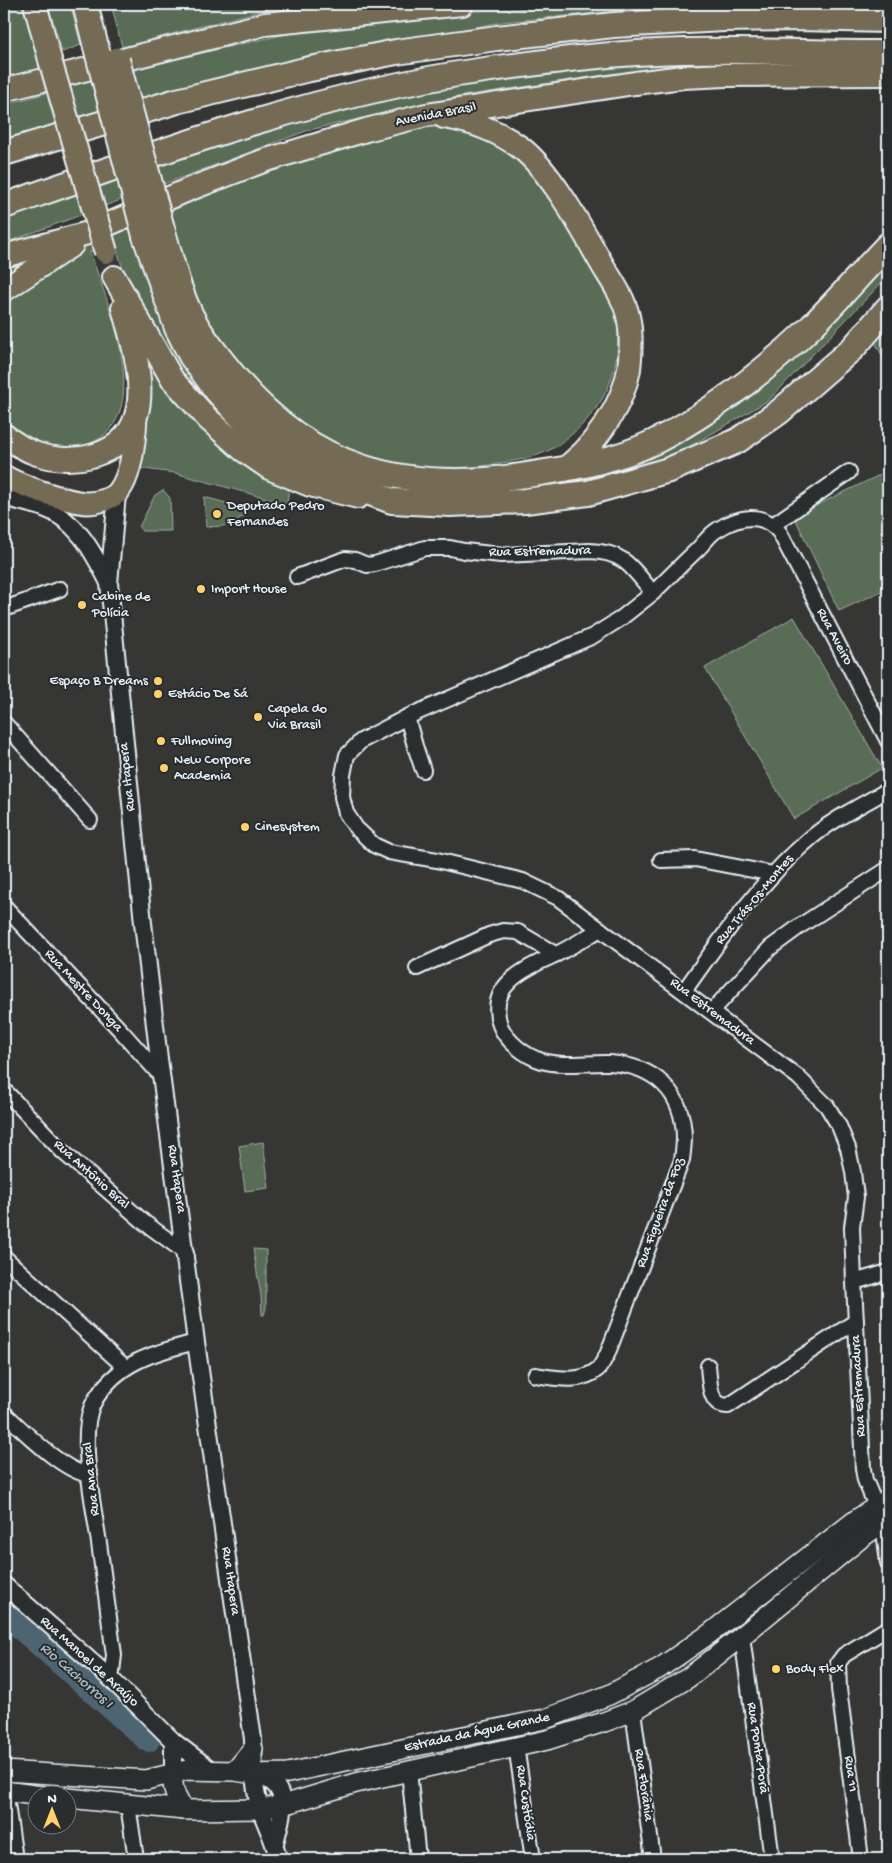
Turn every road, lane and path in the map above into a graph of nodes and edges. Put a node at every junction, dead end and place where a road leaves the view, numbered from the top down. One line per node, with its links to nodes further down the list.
1 (35, 4): 19 (highway, bridge)
2 (85, 4): 8 (highway)
3 (102, 4): 8 (highway)
4 (297, 4): 7 (highway)
5 (462, 4): 7 (highway)
6 (888, 20): 13 (highway)
7 (265, 24): 11 (highway)
8 (104, 44): 15 (highway, bridge)
9 (888, 53): 14 (highway)
10 (888, 74): 12 (highway, Avenida Brasil)
11 (4, 90)
12 (426, 114): 16 (highway, Avenida Brasil); 24 (highway)
13 (4, 153)
14 (4, 206)
15 (153, 231): 24 (highway); 29 (highway)
16 (88, 233): 18 (highway, Avenida Brasil); 20 (highway)
17 (888, 245): 24 (highway)
18 (4, 256)
19 (114, 276): 22 (highway); 29 (highway)
20 (5, 290)
21 (888, 308): 29 (highway)
22 (136, 417): 23 (highway); 27 (main road)
23 (4, 436)
24 (564, 470)
25 (849, 472): 30 (street)
26 (4, 476): 27 (main road)
27 (117, 494): 32 (street, Rua Itapera)
28 (4, 497): 32 (street, Rua Itapera)
29 (392, 502)
30 (776, 529): 34 (street, Rua Estremadura); 38 (street, Rua Aveiro)
31 (297, 577): 34 (street, Rua Estremadura)
32 (109, 584): 51 (street, Rua Itapera)
33 (60, 589): 35 (street)
34 (653, 593): 36 (street, Rua Estremadura)
35 (4, 609)
36 (407, 717): 39 (street); 46 (street, Rua Estremadura)
37 (4, 723): 41 (street)
38 (888, 742)
39 (423, 770)
40 (888, 790): 44 (street, Rua Trás-Os-Montes)
41 (90, 820)
42 (661, 860): 44 (street)
43 (888, 869): 50 (street)
44 (773, 874): 49 (street, Rua Trás-Os-Montes)
45 (4, 906): 51 (street, Rua Mestre Donga)
46 (600, 929): 47 (street, Rua Figueira da Foz); 49 (street, Rua Estremadura)
47 (555, 954): 48 (street); 61 (street, Rua Figueira da Foz)
48 (417, 968)
49 (684, 991): 50 (street, Rua Estremadura)
50 (712, 1012): 56 (street, Rua Estremadura)
51 (162, 1077): 53 (street, Rua Itapera)
52 (4, 1090): 53 (street, Rua Antônio Bral)
53 (186, 1253): 58 (street, Rua Itapera)
54 (4, 1257): 60 (street)
55 (888, 1272): 56 (street)
56 (854, 1282): 57 (street, Rua Estremadura)
57 (856, 1321): 59 (street); 64 (street, Rua Estremadura)
58 (196, 1342): 60 (street, Rua Ana Bral); 73 (street, Rua Itapera)
59 (708, 1366)
60 (125, 1367): 63 (street, Rua Ana Bral)
61 (535, 1375)
62 (4, 1413): 63 (street)
63 (90, 1475): 69 (street, Rua Ana Bral)
64 (884, 1512): 65 (street, Rua Estremadura); 68 (main road, Estrada da Água Grande); 79 (main road, Estrada da Água Grande)
65 (888, 1563)
66 (4, 1585): 69 (street, Rua Manoel de Araújo)
67 (888, 1628): 94 (street, Rua 11)
68 (742, 1636): 70 (main road, Estrada da Água Grande); 93 (street, Rua Ponta-Porã)
69 (110, 1678): 71 (street, Rua Manoel de Araújo)
70 (633, 1711): 72 (main road, Estrada da Água Grande); 92 (street, Rua Florânia)
71 (173, 1741): 74 (street, Rua Manoel de Araújo); 78 (street)
72 (516, 1746): 77 (main road, Estrada da Água Grande); 91 (street, Rua Custódia)
73 (253, 1749): 76 (main road); 79 (street, Rua Itapera)
74 (211, 1770): 76 (main road, Estrada da Água Grande); 78 (main road, Estrada da Água Grande)
75 (4, 1771): 78 (main road, Estrada da Água Grande)
76 (235, 1771): 79 (main road, Estrada da Água Grande)
77 (409, 1771): 84 (main road, Estrada da Água Grande); 90 (street)
78 (172, 1773): 86 (main road)
79 (254, 1774): 84 (street); 85 (street, Rua Itapera)
80 (4, 1787): 81 (main road); 88 (street)
81 (28, 1793)
82 (78, 1799): 83 (main road, Estrada da Água Grande)
83 (128, 1805): 86 (main road, Estrada da Água Grande); 89 (street)
84 (282, 1805): 85 (main road, Estrada da Água Grande); 87 (street)
85 (261, 1809): 86 (main road, Estrada da Água Grande); 87 (street, Rua Itapera)
86 (184, 1810)
87 (277, 1851)
88 (15, 1859)
89 (136, 1859)
90 (418, 1859)
91 (533, 1859)
92 (654, 1859)
93 (772, 1859)
94 (861, 1859)

